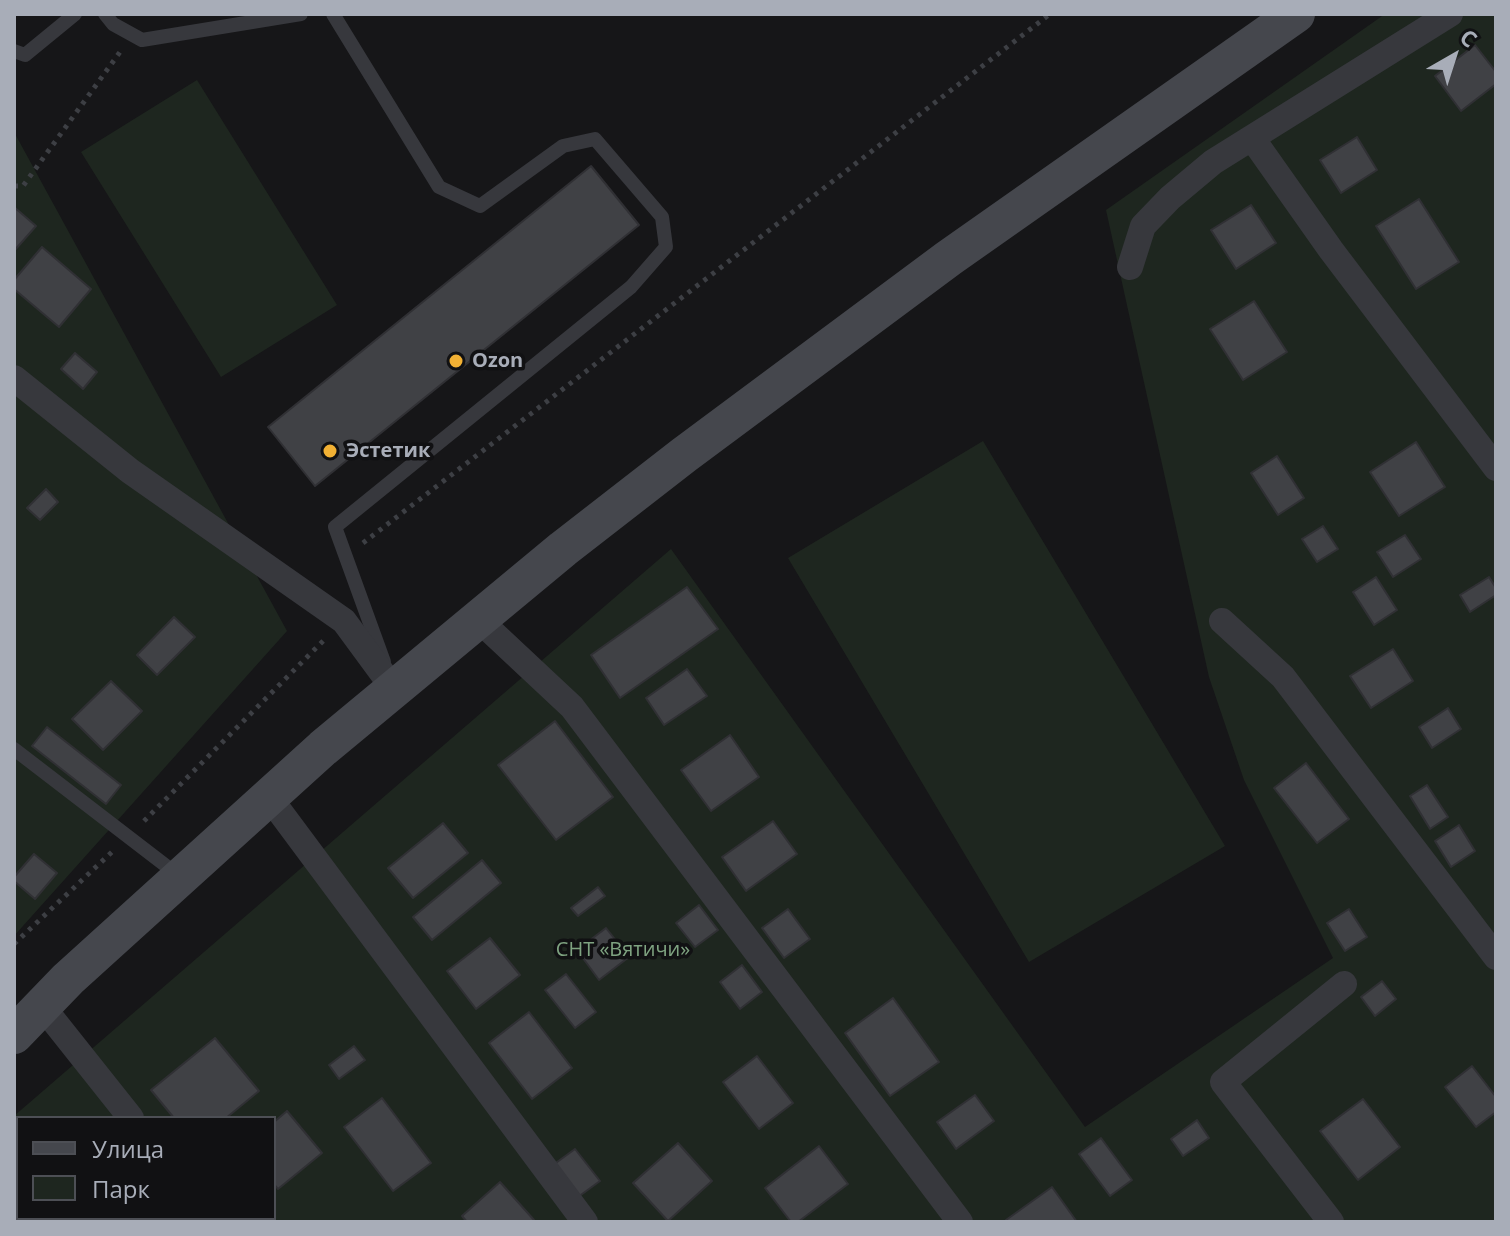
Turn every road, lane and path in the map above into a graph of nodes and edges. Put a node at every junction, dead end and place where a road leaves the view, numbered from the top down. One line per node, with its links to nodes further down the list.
1 (75, 14): 9 (lane)
2 (301, 14): 8 (lane)
3 (333, 14): 15 (lane)
4 (1050, 14): 15 (path)
5 (1296, 14): 16 (main road)
6 (1450, 14): 10 (street)
7 (109, 19): 8 (lane)
8 (132, 35): 11 (path)
9 (14, 51)
10 (1252, 138): 12 (street); 14 (street)
11 (14, 186)
12 (1130, 267)
13 (14, 378): 17 (street)
14 (1496, 468)
15 (345, 557): 19 (lane)
16 (478, 619): 19 (main road); 31 (street)
17 (344, 621): 19 (street); 22 (path)
18 (1222, 621): 25 (street)
19 (394, 689): 21 (main road)
20 (14, 749): 22 (lane)
21 (269, 797): 23 (main road); 30 (street)
22 (128, 837): 23 (lane); 24 (path)
23 (181, 877): 27 (main road)
24 (14, 944)
25 (1496, 957)
26 (1344, 984): 32 (street)
27 (42, 1006): 28 (main road); 29 (street)
28 (14, 1035)
29 (129, 1116)
30 (585, 1222)
31 (960, 1222)
32 (1331, 1222)

